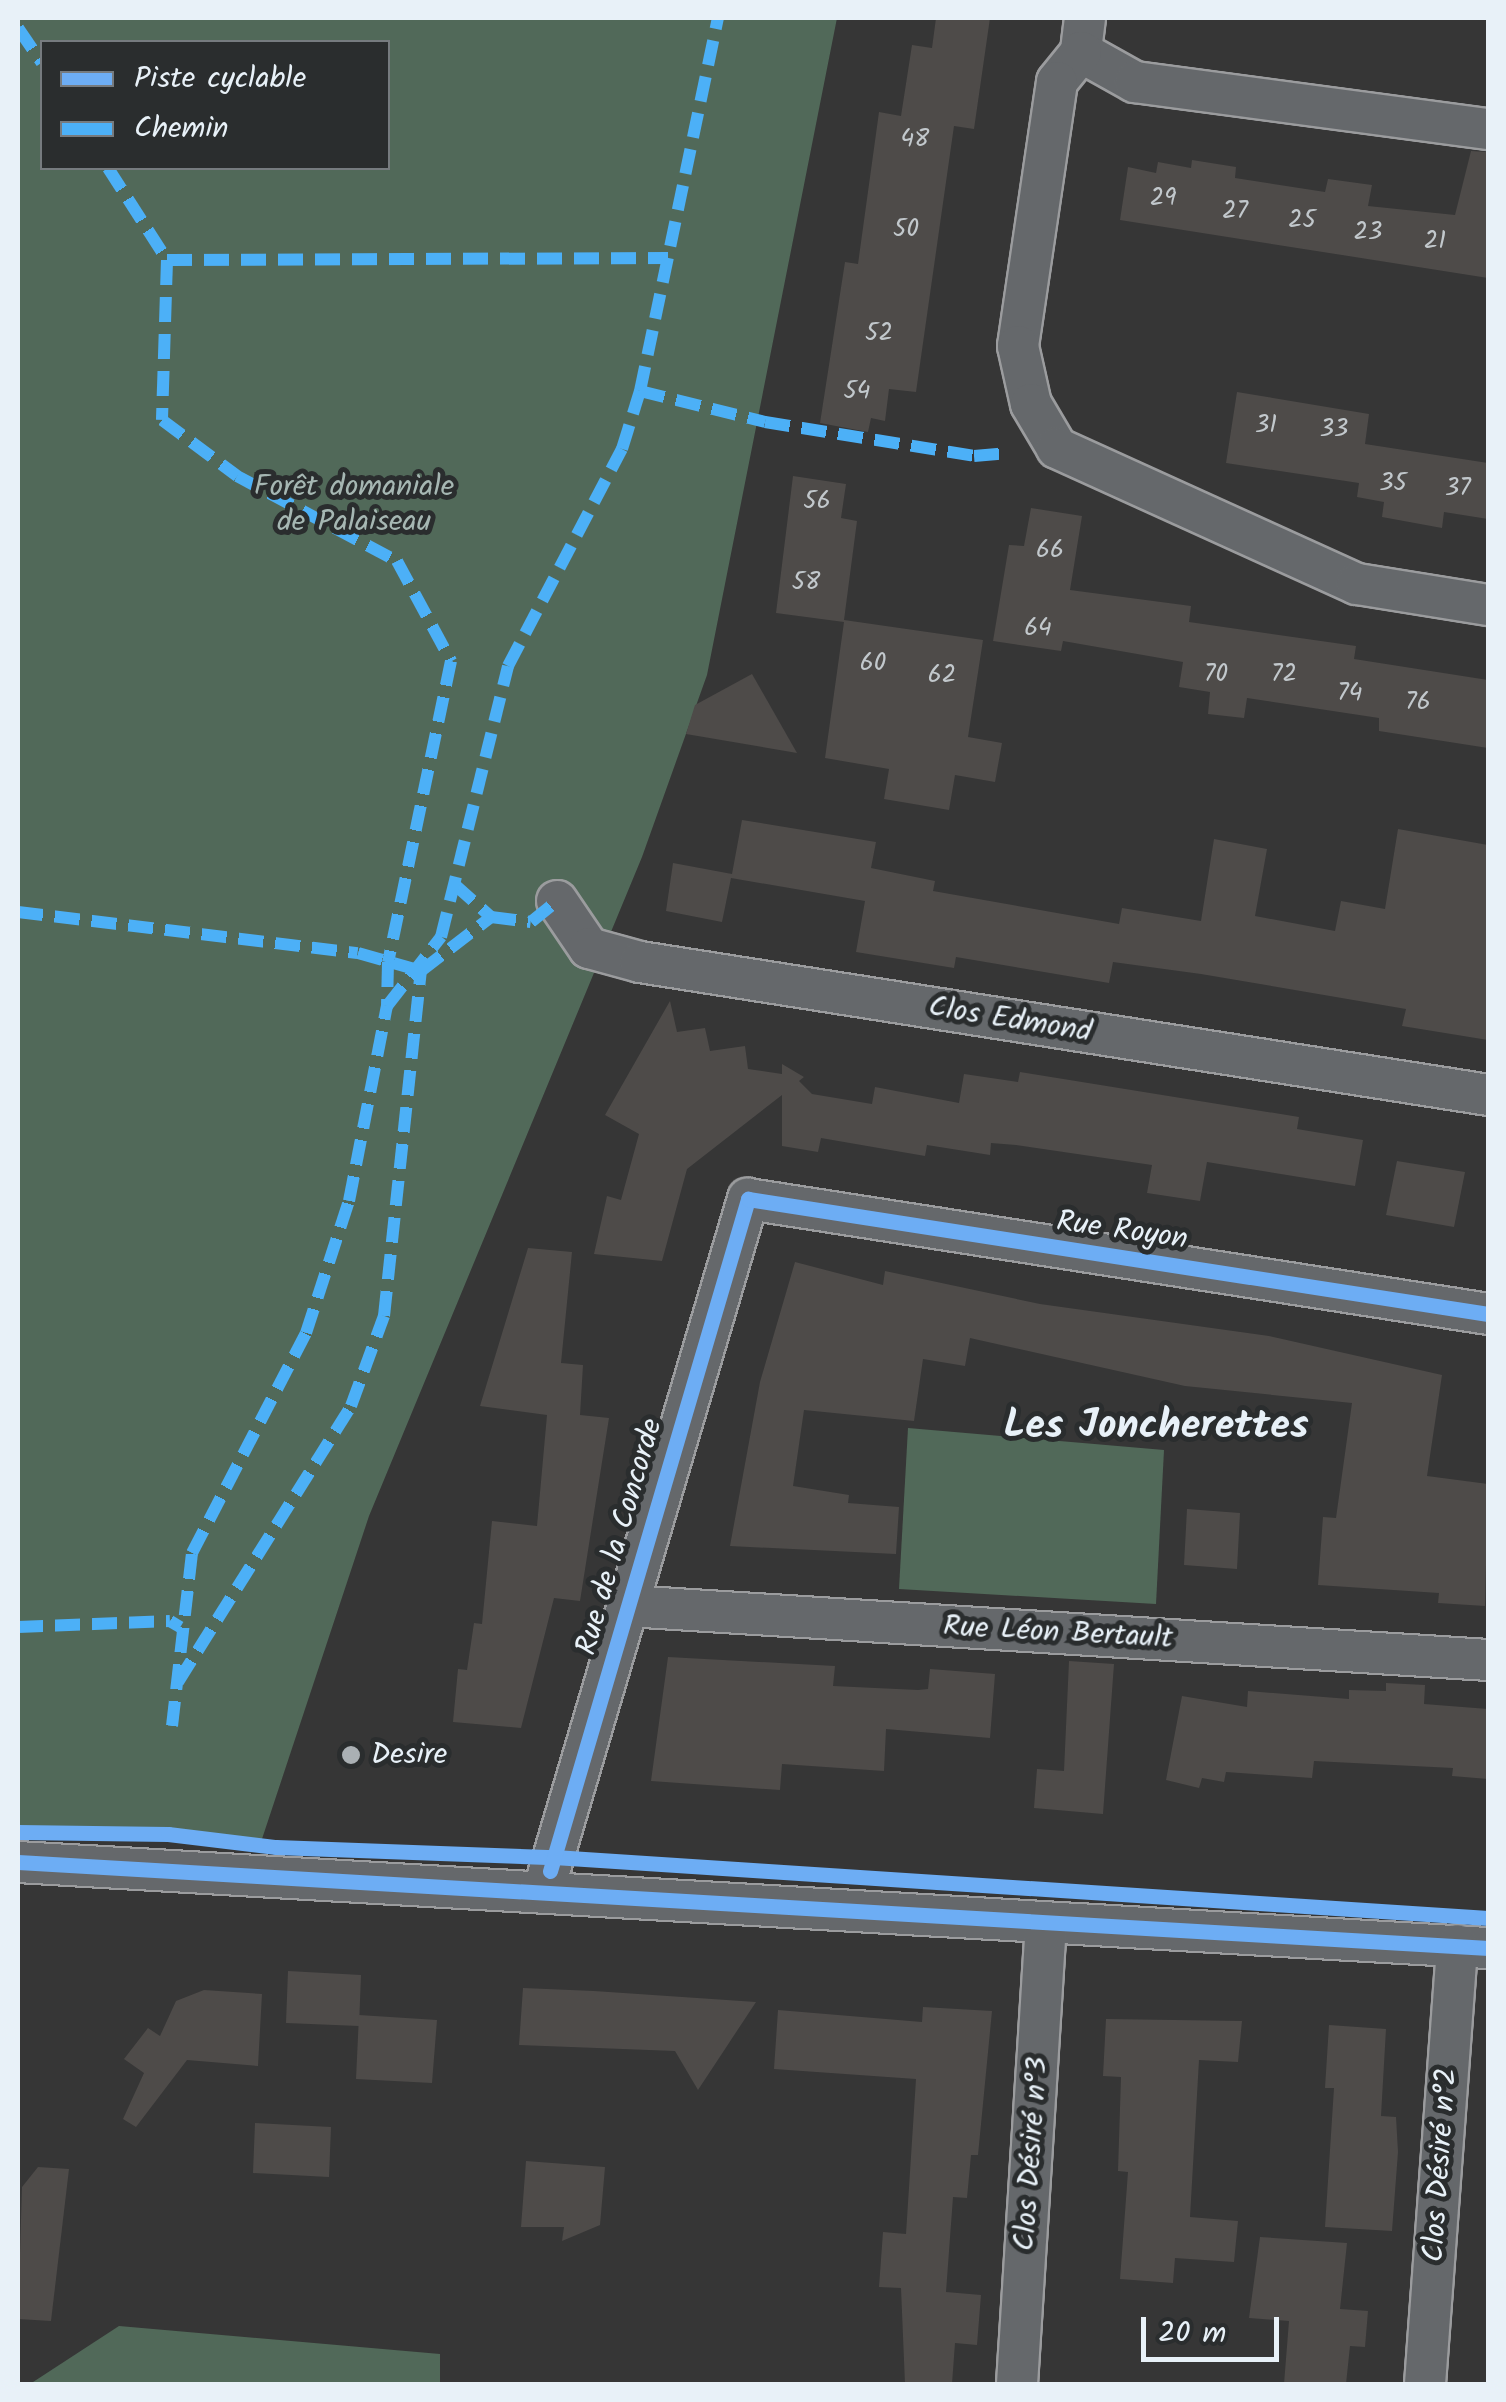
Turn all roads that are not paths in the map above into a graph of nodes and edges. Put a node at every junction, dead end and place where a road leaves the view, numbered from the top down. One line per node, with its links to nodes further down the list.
1 (1083, 35): 2 (street); 3 (street)
2 (1488, 129)
3 (1488, 605)
4 (557, 901): 5 (street, Clos Edmond)
5 (1488, 1095)
6 (748, 1199): 7 (street, Rue Royon); 8 (street, Rue de la Concorde)
7 (1488, 1314)
8 (628, 1606): 9 (street, Rue Léon Bertault); 11 (street, Rue de la Concorde)
9 (1488, 1660)
10 (18, 1862): 11 (street)
11 (544, 1890): 12 (street)
12 (1046, 1924): 13 (street); 14 (street, Clos Désiré n°3)
13 (1473, 1946): 15 (street, Clos Désiré n°2)
14 (1017, 2384)
15 (1425, 2384)

